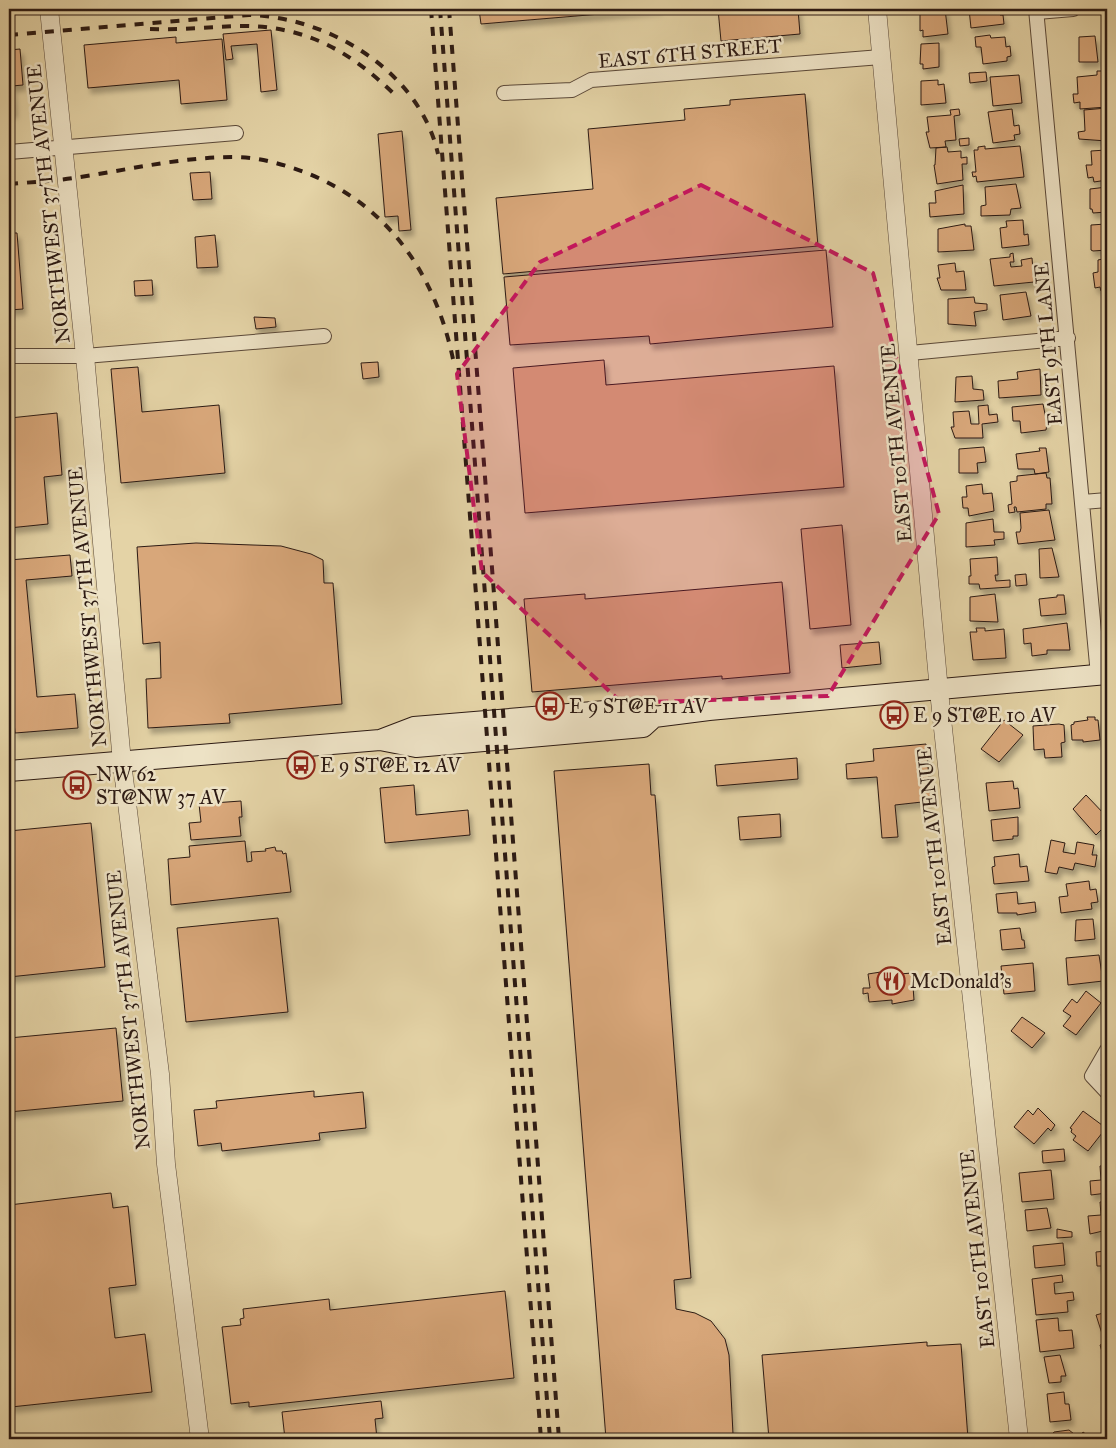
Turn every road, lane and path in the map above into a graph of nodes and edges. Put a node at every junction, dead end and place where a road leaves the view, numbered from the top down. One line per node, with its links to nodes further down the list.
1 (49, 9): 8 (street, NORTHWEST 37TH AVENUE)
2 (877, 9): 5 (street, EAST 10TH AVENUE)
3 (1073, 9): 4 (street)
4 (1036, 10): 11 (street, EAST 9TH LANE)
5 (881, 57): 6 (street, EAST 6TH STREET); 12 (street, EAST 10TH AVENUE)
6 (504, 93)
7 (236, 133): 8 (street)
8 (62, 148): 9 (street); 14 (street, NORTHWEST 37TH AVENUE)
9 (9, 152)
10 (324, 336): 14 (street)
11 (1068, 338): 12 (street); 16 (street, EAST 9TH LANE)
12 (910, 353): 18 (street, EAST 10TH AVENUE)
13 (9, 356): 14 (street)
14 (85, 356): 19 (street, NORTHWEST 37TH AVENUE)
15 (1107, 500): 16 (street)
16 (1083, 502): 17 (street, EAST 9TH LANE)
17 (1103, 675): 18 (main road)
18 (939, 690): 19 (main road); 24 (street, EAST 10TH AVENUE)
19 (122, 762): 20 (main road); 23 (street, NORTHWEST 37TH AVENUE)
20 (9, 771)
21 (1107, 1050): 22 (street)
22 (1107, 1092)
23 (200, 1439)
24 (1019, 1439)

